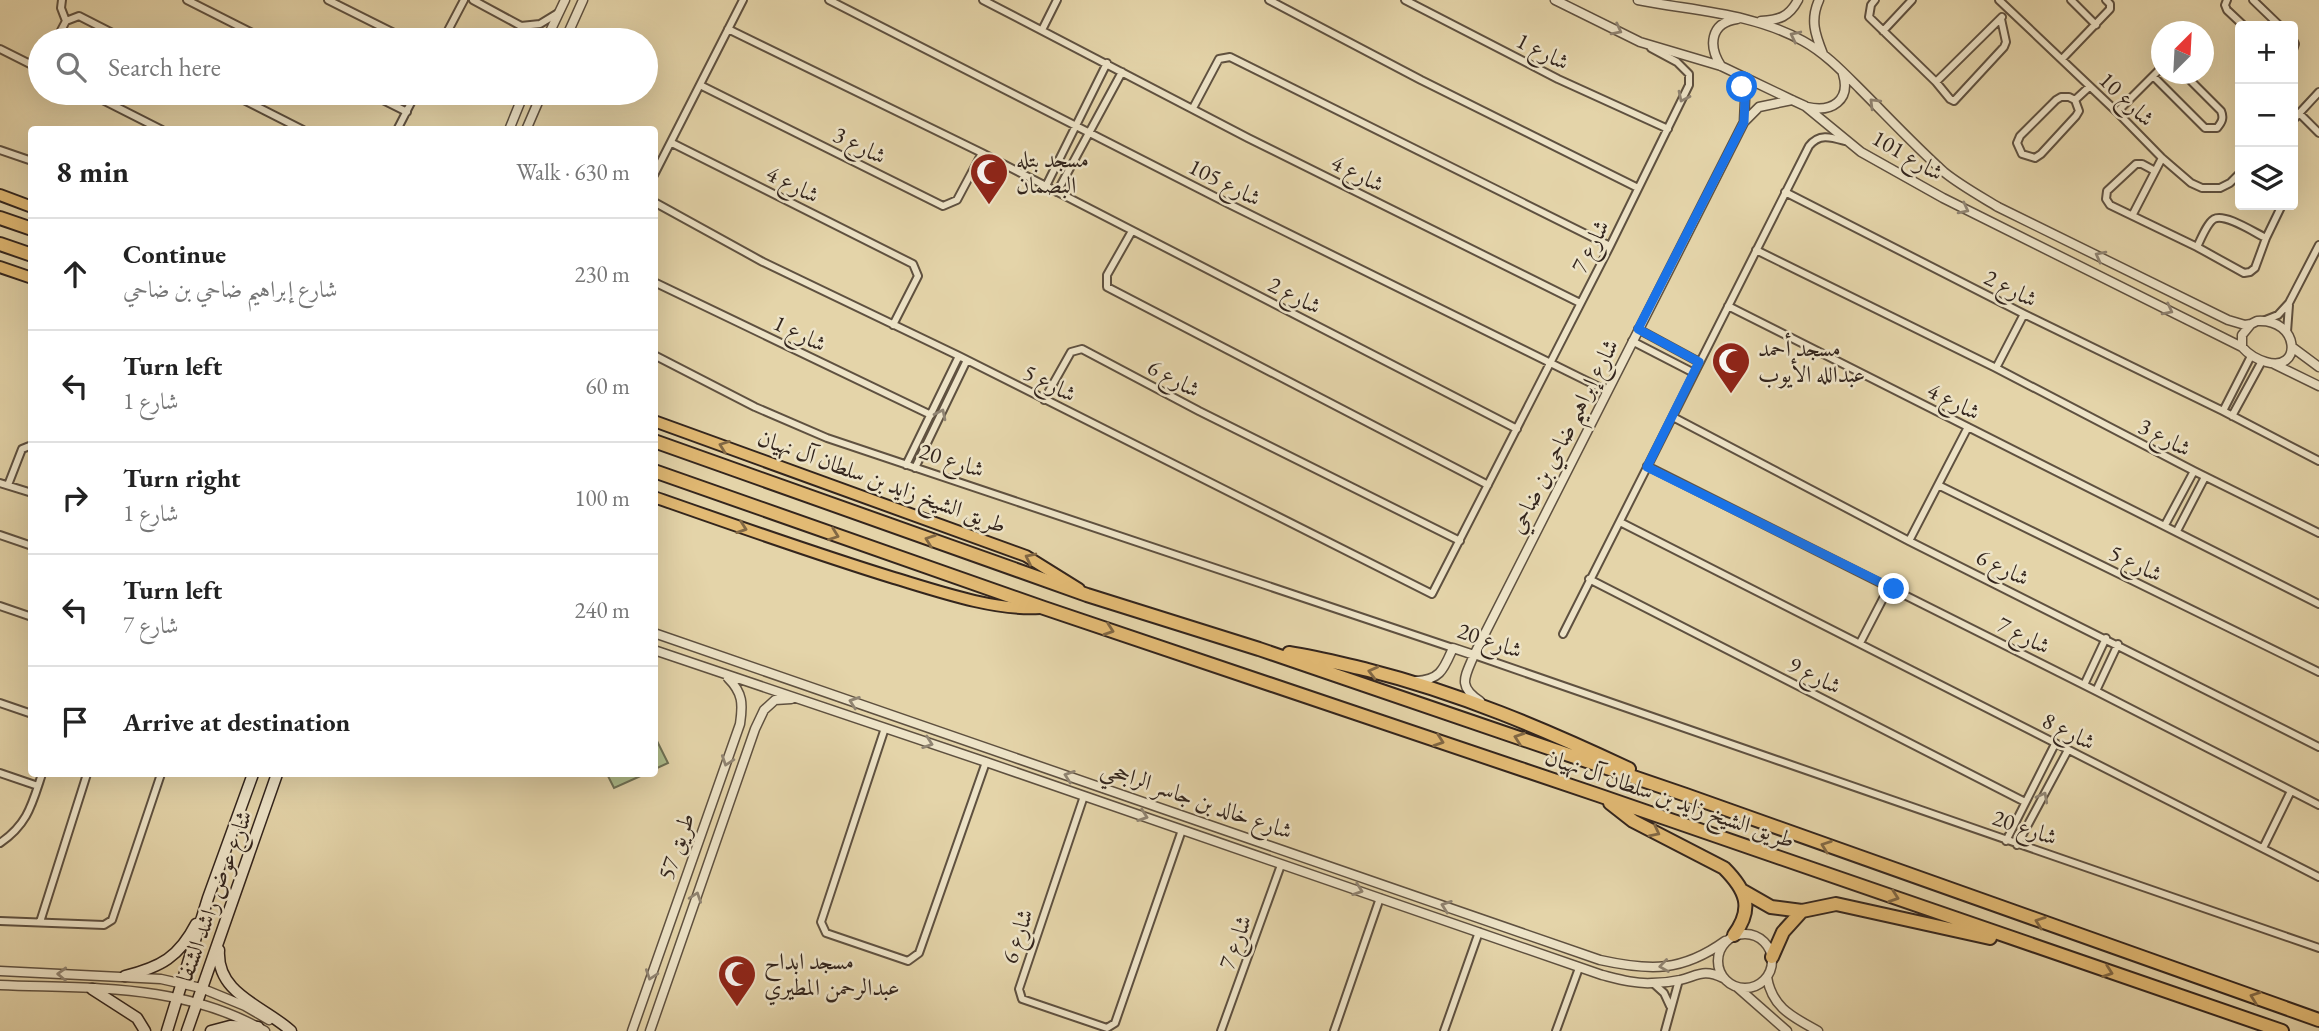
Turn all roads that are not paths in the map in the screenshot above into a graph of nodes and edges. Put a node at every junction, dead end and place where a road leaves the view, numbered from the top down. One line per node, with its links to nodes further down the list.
1 (62, 0): 29 (street)
2 (187, 0): 37 (street)
3 (328, 0): 38 (street)
4 (464, 0): 39 (street)
5 (473, 0): 34 (street)
6 (565, 0): 26 (street)
7 (583, 0): 41 (street)
8 (743, 0): 42 (street)
9 (829, 0): 81 (street, شارع 105)
10 (983, 0): 43 (street, شارع 4)
11 (1057, 0): 43 (street)
12 (1269, 0): 95 (street)
13 (1405, 0): 82 (street, شارع 1)
14 (1555, 0): 45 (street, شارع 101, one-way to 45)
15 (1638, 0): 27 (street, شارع 101)
16 (1798, 0): 32 (street)
17 (1819, 0): 47 (street)
18 (1875, 0): 44 (street)
19 (1912, 0): 44 (street)
20 (1999, 0): 25 (street, شارع 10)
21 (2071, 0): 33 (street)
22 (2106, 0): 33 (street)
23 (2227, 0): 30 (street)
24 (2253, 0): 31 (street)
25 (2008, 10): 28 (street); 48 (street, شارع 10)
26 (559, 12): 34 (street); 40 (street)
27 (1739, 19): 32 (street, شارع 101); 51 (street)
28 (2001, 19): 56 (street); 56 (street)
29 (66, 21): 35 (street); 36 (street)
30 (2239, 21)
31 (2275, 21)
32 (1757, 22): 47 (street, شارع 101, one-way to 32)
33 (2096, 25): 48 (street)
34 (521, 26)
35 (62, 28)
36 (102, 28)
37 (242, 28)
38 (384, 28)
39 (449, 28)
40 (552, 28)
41 (570, 28)
42 (729, 29): 59 (street); 88 (street, شارع 2)
43 (1042, 30): 50 (street, شارع 4)
44 (1883, 31): 56 (street)
45 (1640, 42): 51 (street, شارع 101); 82 (street, شارع 7, one-way to 82)
46 (0, 49): 49 (street)
47 (1823, 54): 52 (street, شارع 101)
48 (2062, 59): 60 (street, شارع 10)
49 (28, 63)
50 (1107, 64): 53 (street, شارع 4); 81 (street)
51 (1721, 66): 54 (street, شارع 101)
52 (1842, 71): 70 (street); 104 (street, شارع 101, one-way to 52)
53 (1122, 72): 71 (street, شارع 4); 83 (street)
54 (1735, 73): 62 (street, شارع 101); 75 (street)
55 (2151, 77): 73 (street)
56 (1936, 82)
57 (2160, 84): 58 (street)
58 (2194, 84)
59 (700, 85): 86 (street); 88 (street, شارع 3)
60 (2089, 87): 63 (street); 73 (street, شارع 10)
61 (2319, 92): 74 (street)
62 (1792, 100): 70 (street, شارع 101); 75 (street, شارع إبراهيم ضاحي بن ضاحي)
63 (2075, 100): 63 (street)
64 (113, 105): 76 (street)
65 (254, 105): 77 (street)
66 (393, 105): 72 (street)
67 (410, 105): 72 (street)
68 (519, 105): 79 (street)
69 (537, 105): 80 (street)
70 (1804, 106): 85 (street, شارع 101)
71 (1193, 108): 110 (street); 120 (street, شارع 4)
72 (407, 112): 78 (street)
73 (2117, 112): 89 (street, شارع 10)
74 (2299, 113): 84 (street)
75 (1744, 122): 127 (street, شارع إبراهيم ضاحي بن ضاحي)
76 (154, 126)
77 (295, 126)
78 (399, 126)
79 (511, 126)
80 (528, 126)
81 (1076, 126): 83 (street, شارع 105); 94 (street)
82 (1668, 129): 95 (street, شارع 7)
83 (1089, 133): 96 (street); 138 (street, شارع 105)
84 (2319, 133)
85 (1847, 141): 97 (street); 108 (street, شارع 101, one-way to 108)
86 (672, 143): 91 (street); 126 (street, شارع 4)
87 (0, 150): 90 (street)
88 (982, 153): 94 (street, شارع 2)
89 (2162, 158): 92 (street); 93 (street, شارع 10)
90 (28, 160)
91 (658, 168)
92 (2155, 171): 102 (street); 102 (street)
93 (2235, 178)
94 (1046, 186): 96 (street, شارع 2)
95 (1638, 188): 110 (street, شارع 7)
96 (1057, 192): 106 (street, شارع 2)
97 (1785, 192): 114 (street); 123 (street, شارع 2)
98 (0, 195): 100 (main road)
99 (658, 204): 126 (street, شارع 5)
100 (28, 206)
101 (2280, 210): 107 (street)
102 (2133, 214): 113 (street)
103 (0, 218): 105 (highway)
104 (2037, 225): 108 (street); 112 (street, شارع 101)
105 (28, 228)
106 (1132, 231): 152 (street, شارع 2); 164 (street)
107 (2266, 238): 113 (street); 113 (street)
108 (2025, 239): 116 (street, شارع 101)
109 (0, 244): 115 (highway)
110 (1610, 246): 120 (street, شارع 7)
111 (2319, 246): 121 (street)
112 (2081, 247): 116 (street); 125 (street, شارع 101, one-way to 112)
113 (2197, 247)
114 (1756, 250): 122 (street); 141 (street, شارع 3)
115 (28, 254)
116 (2070, 261): 130 (street, شارع 101, one-way to 130)
117 (0, 267): 118 (main road)
118 (28, 277)
119 (658, 284): 147 (street, شارع 1)
120 (1580, 303): 138 (street, شارع 7)
121 (2289, 303): 124 (street); 128 (street)
122 (1728, 306): 137 (street); 151 (street, شارع 4)
123 (2024, 314): 141 (street); 146 (street, شارع 2)
124 (2263, 321): 125 (street); 128 (street)
125 (2251, 324): 130 (street)
126 (893, 325): 132 (street, شارع 5)
127 (1638, 329): 129 (street, شارع إبراهيم ضاحي بن ضاحي); 137 (street)
128 (2287, 332): 131 (street)
129 (1632, 341): 142 (street); 144 (street, شارع إبراهيم ضاحي بن ضاحي)
130 (2242, 347): 133 (street)
131 (2292, 347): 139 (street); 140 (street)
132 (959, 356): 135 (street, شارع 5); 147 (street)
133 (2251, 356): 136 (street); 146 (street)
134 (658, 357): 156 (street, شارع 20)
135 (967, 360): 145 (street, شارع 5); 158 (street, one-way to 135)
136 (2262, 361): 139 (street); 148 (street)
137 (1699, 362): 142 (street)
138 (1550, 363): 144 (street, شارع 105); 152 (street, شارع 7)
139 (2274, 364): 143 (street)
140 (2319, 367)
141 (1996, 368): 159 (street, شارع 3)
142 (1694, 373): 149 (street)
143 (2319, 386)
144 (1607, 391): 192 (street, شارع إبراهيم ضاحي بن ضاحي)
145 (1044, 400): 173 (street, شارع 6); 178 (street, شارع 5)
146 (2223, 411): 148 (street, شارع 2)
147 (930, 415): 156 (street)
148 (2232, 416): 155 (street, شارع 2)
149 (1673, 417): 157 (street); 174 (street, شارع 6)
150 (658, 422): 179 (main road, طريق الشيخ زايد بن سلطان آل نهيان, one-way to 150)
151 (1968, 427): 165 (street); 169 (street, شارع 4)
152 (1517, 429): 164 (street, شارع 7)
153 (658, 442): 179 (highway, طريق الشيخ زايد بن سلطان آل نهيان, one-way to 153)
154 (28, 447): 163 (street)
155 (2319, 461)
156 (906, 465): 158 (street, شارع 20)
157 (1647, 467): 168 (street); 177 (street, شارع 7)
158 (915, 468): 189 (street, شارع 20)
159 (2194, 471): 161 (street, شارع 3); 169 (street)
160 (658, 472): 182 (highway, طريق الشيخ زايد بن سلطان آل نهيان, one-way to 182)
161 (2206, 477): 170 (street); 171 (street, شارع 3)
162 (0, 482): 163 (street)
163 (8, 485): 166 (street)
164 (1489, 485): 173 (street, شارع 7)
165 (1938, 485): 174 (street); 193 (street, شارع 5)
166 (28, 492)
167 (658, 498): 182 (main road, طريق الشيخ زايد بن سلطان آل نهيان, one-way to 182)
168 (1620, 522): 176 (street); 187 (street, شارع 8)
169 (2165, 525): 170 (street, شارع 4)
170 (2177, 531): 180 (street, شارع 4)
171 (2319, 533)
172 (0, 535): 175 (street)
173 (1460, 541): 178 (street, شارع 7)
174 (1909, 541): 186 (street, شارع 6)
175 (28, 546)
176 (1589, 579): 185 (street); 222 (street, شارع 9)
177 (1889, 587): 187 (street); 196 (street, شارع 7)
178 (1432, 594)
179 (1087, 595): 190 (highway, طريق الشيخ زايد بن سلطان آل نهيان)
180 (2319, 604)
181 (0, 606): 183 (street)
182 (1044, 608): 219 (highway, طريق الشيخ زايد بن سلطان آل نهيان, one-way to 219)
183 (28, 616)
184 (658, 634): 225 (street, شارع خالد بن جاسر الراجحي, one-way to 184)
185 (1563, 634)
186 (2106, 638): 188 (street, شارع 6); 196 (street)
187 (1860, 643): 206 (street, شارع 8)
188 (2118, 644): 197 (street); 207 (street, شارع 6)
189 (1453, 648): 192 (street, شارع 20); 195 (street)
190 (1259, 649): 195 (highway, one-way to 190); 221 (highway, طريق الشيخ زايد بن سلطان آل نهيان, one-way to 190)
191 (658, 651): 194 (street, شارع خالد بن جاسر الراجحي)
192 (1475, 655): 200 (street, شارع إبراهيم ضاحي بن ضاحي); 227 (street, شارع 20)
193 (2319, 672)
194 (726, 676): 198 (street, شارع خالد بن جاسر الراجحي); 202 (street, طريق 57)
195 (1412, 681): 200 (highway)
196 (2084, 685): 197 (street, شارع 7)
197 (2096, 691): 218 (street, شارع 7)
198 (796, 698): 203 (street, شارع خالد بن جاسر الراجحي); 204 (street, طريق 57)
199 (0, 703): 201 (street)
200 (1488, 707): 221 (highway)
201 (28, 713)
202 (740, 724): 204 (street); 271 (street, طريق 57, one-way to 271)
203 (885, 728): 209 (street, شارع خالد بن جاسر الراجحي, one-way to 209); 209 (street)
204 (755, 729): 272 (street, طريق 57, one-way to 204)
205 (2319, 737): 207 (street)
206 (2054, 744): 208 (street, شارع 8); 222 (street)
207 (2317, 746)
208 (2068, 750): 230 (street, one-way to 208); 231 (street, شارع 8)
209 (986, 762): 220 (street, شارع خالد بن جاسر الراجحي)
210 (0, 773): 217 (street)
211 (42, 777): 217 (street)
212 (86, 777): 241 (street)
213 (160, 777): 241 (street)
214 (252, 777): 237 (main road, شارع عوض راشد الشنفا)
215 (270, 777): 233 (main road)
216 (276, 777): 233 (main road, شارع عوض راشد الشنفا)
217 (38, 786): 228 (street)
218 (2291, 791): 223 (street, شارع 7); 231 (street)
219 (1598, 795): 236 (highway, one-way to 236); 246 (highway, طريق الشيخ زايد بن سلطان آل نهيان, one-way to 246)
220 (1084, 796): 224 (street, شارع خالد بن جاسر الراجحي, one-way to 224); 224 (street, شارع 6)
221 (1686, 796): 263 (highway, طريق الشيخ زايد بن سلطان آل نهيان, one-way to 221)
222 (2025, 802): 227 (street)
223 (2319, 805)
224 (1182, 830): 229 (street, شارع خالد بن جاسر الراجحي)
225 (1226, 830): 226 (street, شارع خالد بن جاسر الراجحي); 229 (street)
226 (1250, 838): 232 (street); 244 (street, شارع خالد بن جاسر الراجحي, one-way to 226)
227 (2006, 841): 230 (street, شارع 20)
228 (0, 843)
229 (1221, 844): 232 (street, شارع خالد بن جاسر الراجحي)
230 (2017, 845): 245 (street, شارع 20)
231 (2263, 848): 235 (street, شارع 8)
232 (1244, 851): 234 (street, شارع خالد بن جاسر الراجحي)
233 (248, 856): 243 (main road, شارع عوض راشد الشنفا)
234 (1281, 865): 238 (street, شارع خالد بن جاسر الراجحي, one-way to 238); 273 (street, شارع 7)
235 (2319, 877)
236 (1743, 891): 239 (highway); 244 (highway)
237 (208, 898): 250 (main road); 254 (main road, شارع عوض راشد الشنفا)
238 (1380, 898): 242 (street, شارع خالد بن جاسر الراجحي); 274 (street)
239 (1802, 911): 246 (highway); 247 (highway)
240 (0, 921): 241 (street)
241 (40, 922)
242 (1479, 932): 248 (street, شارع خالد بن جاسر الراجحي); 275 (street)
243 (222, 934): 258 (main road, شارع عوض راشد الشنفا); 270 (main road)
244 (1730, 938): 247 (street); 252 (street)
245 (2319, 948)
246 (2044, 949): 280 (highway, طريق الشيخ زايد بن سلطان آل نهيان, one-way to 280)
247 (1772, 957): 251 (street)
248 (1579, 968): 255 (street, شارع خالد بن جاسر الراجحي); 276 (street)
249 (0, 971): 250 (street, one-way to 249)
250 (125, 976): 254 (street)
251 (1767, 977): 257 (street); 279 (street)
252 (1723, 978): 253 (street, شارع خالد بن جاسر الراجحي); 257 (street)
253 (1679, 980): 255 (street, شارع خالد بن جاسر الراجحي); 262 (street)
254 (183, 983): 258 (street); 260 (main road, شارع عوض راشد الشنفا)
255 (1653, 983): 262 (street)
256 (0, 985): 259 (street)
257 (1737, 987): 264 (street)
258 (201, 988): 261 (main road, شارع عوض راشد الشنفا); 270 (street)
259 (92, 989): 260 (street); 266 (main road)
260 (178, 996): 261 (street); 267 (main road, شارع عوض راشد الشنفا)
261 (197, 1002): 265 (street); 268 (main road, شارع عوض راشد الشنفا)
262 (1671, 1011): 277 (street)
263 (2319, 1020)
264 (1775, 1027): 278 (street)
265 (261, 1029): 269 (main road)
266 (145, 1031)
267 (167, 1031)
268 (187, 1031)
269 (211, 1031)
270 (289, 1031)
271 (632, 1031)
272 (650, 1031)
273 (1221, 1031)
274 (1334, 1031)
275 (1444, 1031)
276 (1556, 1031)
277 (1665, 1031)
278 (1787, 1031)
279 (1818, 1031)
280 (2282, 1031)

